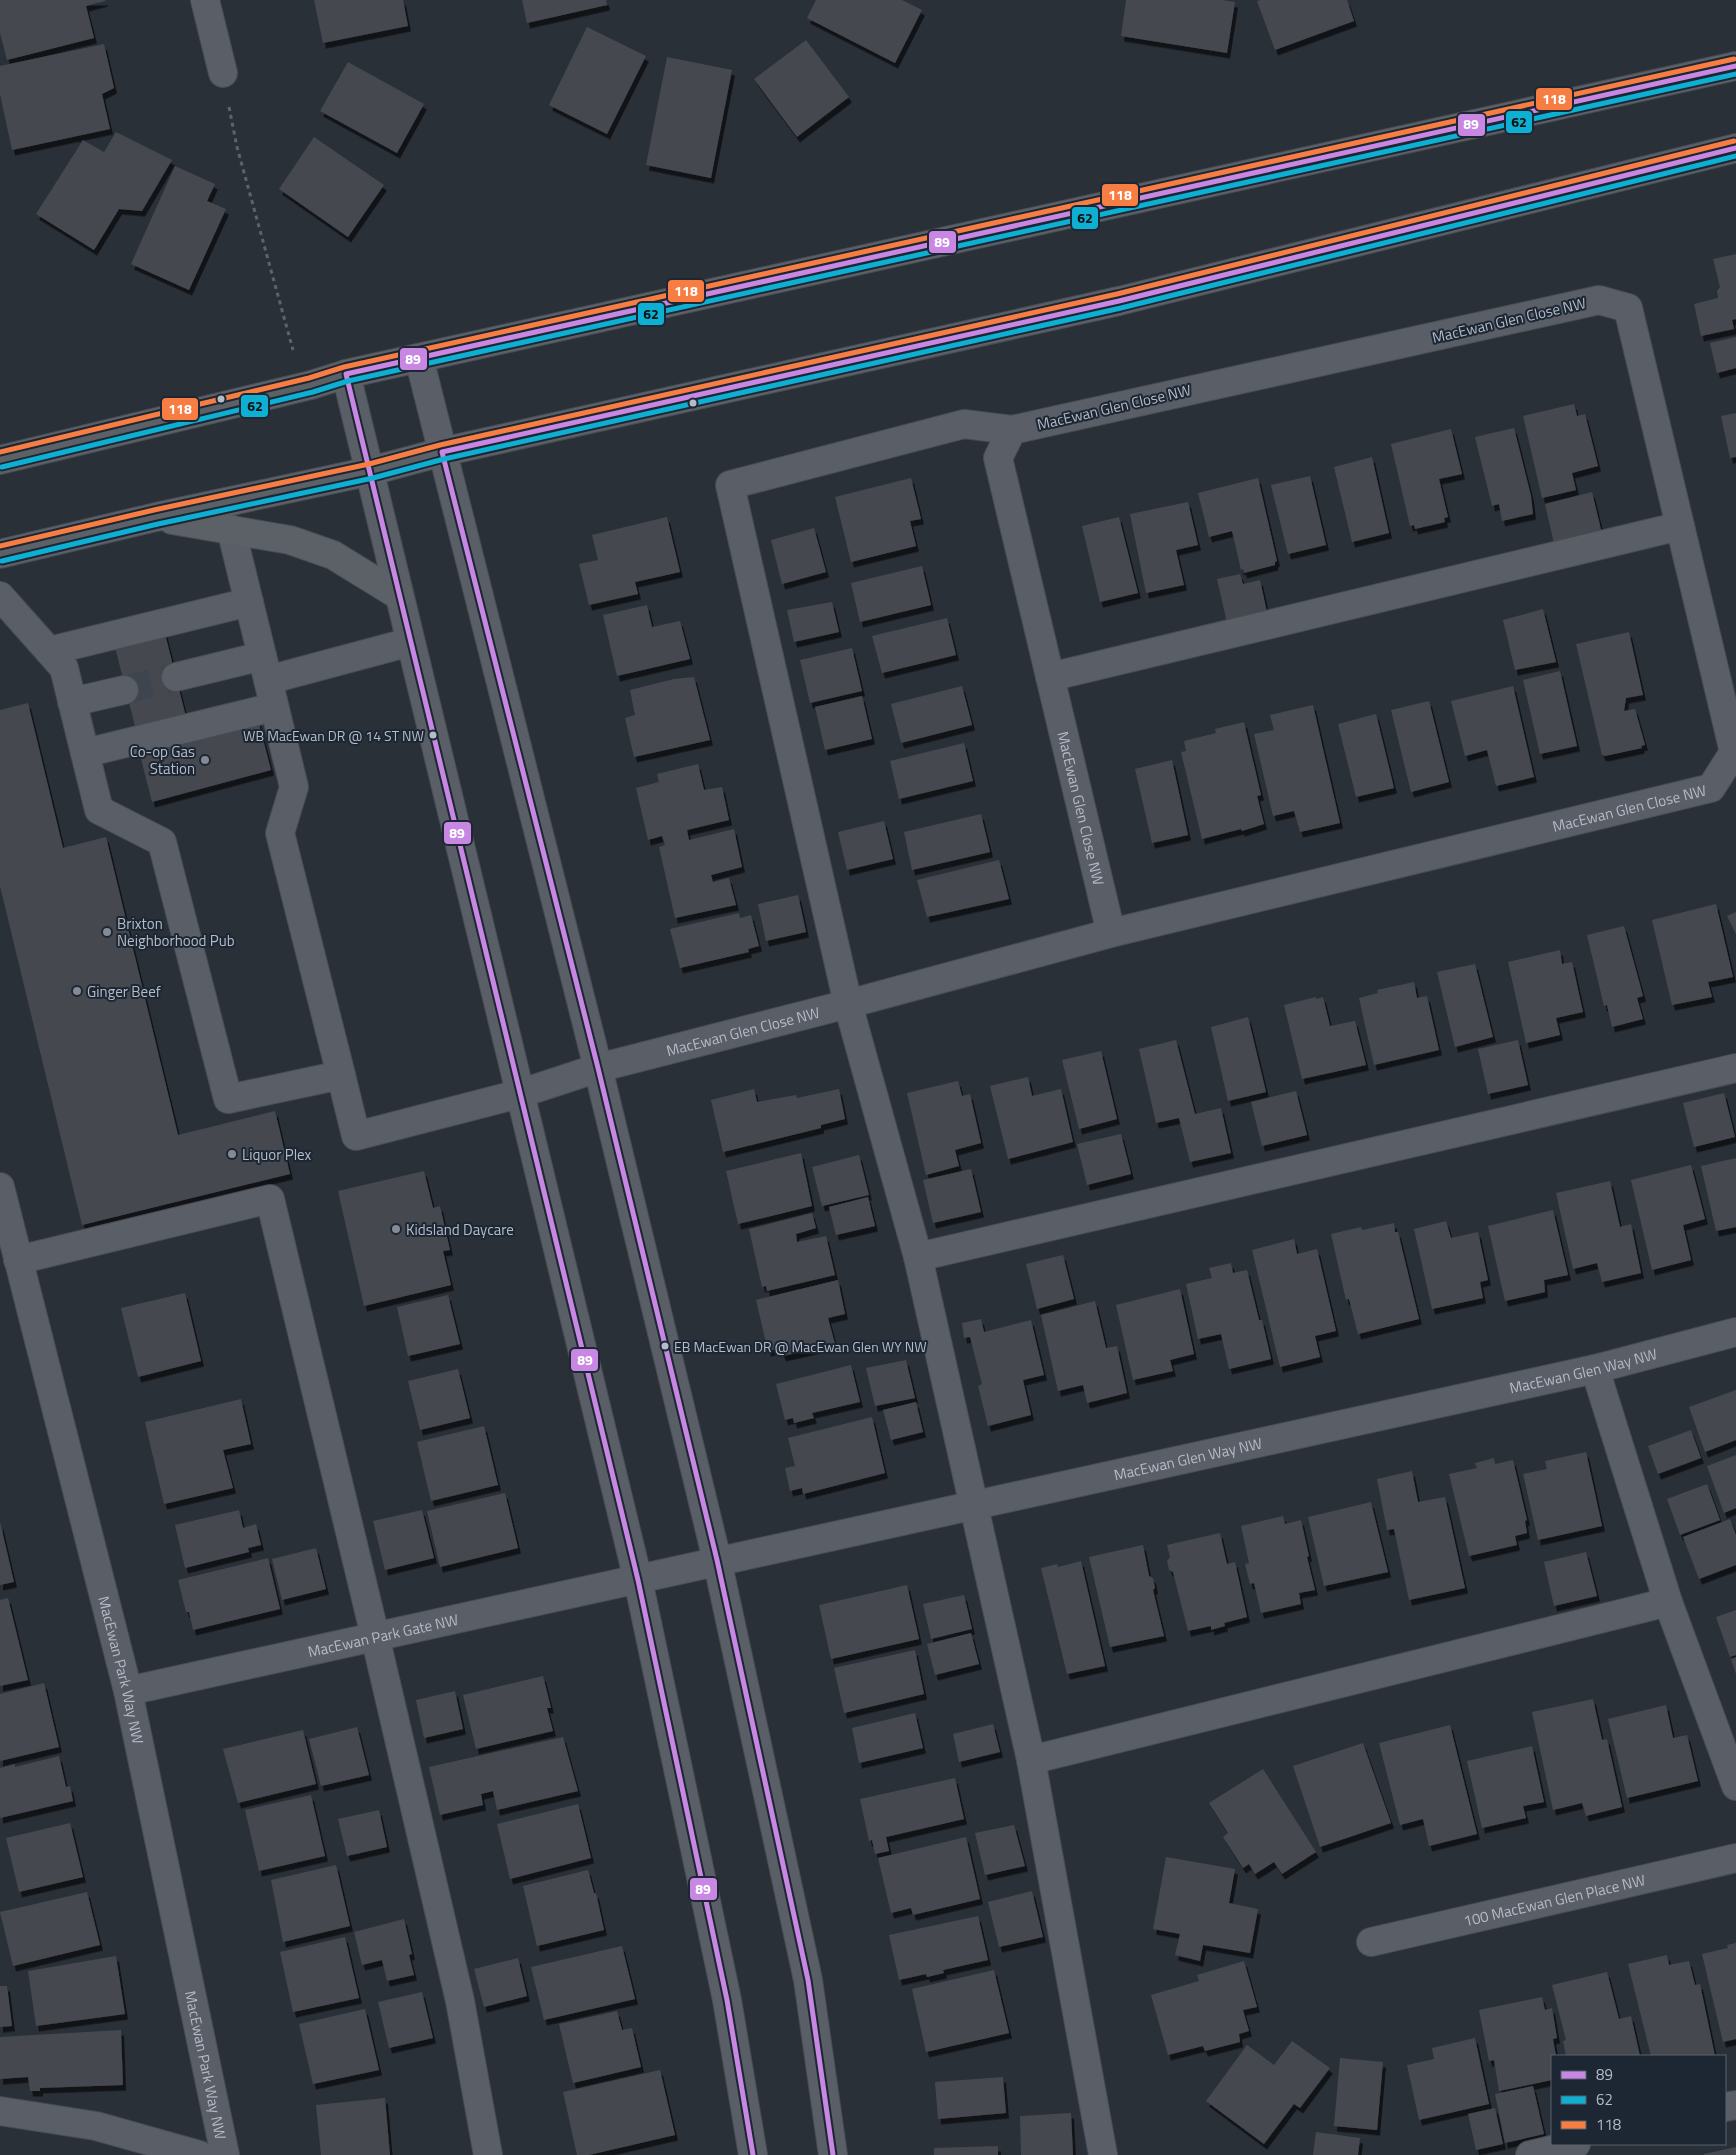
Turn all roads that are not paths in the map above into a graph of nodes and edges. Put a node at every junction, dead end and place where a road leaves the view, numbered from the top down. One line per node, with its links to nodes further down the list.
1 (205, 0): 3 (street)
2 (1736, 66): 5 (main road)
3 (222, 73)
4 (1736, 148): 8 (main road)
5 (419, 358): 6 (main road); 8 (street)
6 (346, 374): 9 (main road); 10 (street)
7 (1012, 430): 12 (street, MacEwan Glen Close NW); 22 (street, MacEwan Glen Close NW); 28 (street)
8 (442, 452): 10 (main road); 29 (street)
9 (0, 460)
10 (371, 471): 11 (main road); 15 (street)
11 (156, 517): 13 (main road); 14 (main road)
12 (1680, 526): 22 (street); 27 (street, MacEwan Glen Close NW)
13 (231, 529): 15 (main road); 17 (street)
14 (0, 554)
15 (398, 595): 18 (street)
16 (0, 596): 19 (street)
17 (249, 602): 19 (street); 20 (street)
18 (410, 642): 20 (street); 32 (street)
19 (49, 651): 24 (street)
20 (265, 668): 21 (street); 25 (street)
21 (176, 677)
22 (1050, 677): 27 (street, MacEwan Glen Close NW)
23 (124, 690): 24 (street)
24 (72, 702): 26 (street)
25 (274, 707): 26 (street); 31 (street)
26 (85, 753): 31 (street)
27 (1111, 934): 28 (street, MacEwan Glen Close NW)
28 (848, 1004): 29 (street, MacEwan Glen Close NW); 34 (street)
29 (598, 1068): 32 (street, MacEwan Glen Close NW); 39 (street)
30 (1736, 1068): 34 (street)
31 (341, 1075): 32 (street, MacEwan Glen Close NW)
32 (519, 1094): 40 (street)
33 (0, 1187): 35 (street, MacEwan Park Way NW)
34 (918, 1257): 38 (street)
35 (18, 1260): 42 (street); 43 (street, MacEwan Park Way NW)
36 (1736, 1332): 37 (street, MacEwan Glen Way NW)
37 (1596, 1369): 38 (street, MacEwan Glen Way NW); 41 (street)
38 (972, 1504): 39 (street, MacEwan Glen Way NW); 44 (street)
39 (718, 1560): 40 (street, MacEwan Glen Way NW); 54 (street)
40 (638, 1580): 42 (street, MacEwan Park Gate NW); 53 (street)
41 (1668, 1602): 44 (street); 45 (street)
42 (375, 1636): 43 (street, MacEwan Park Gate NW); 52 (street)
43 (128, 1691): 51 (street, MacEwan Park Way NW)
44 (1031, 1760): 55 (street)
45 (1736, 1786)
46 (1736, 1858): 47 (street, 100 MacEwan Glen Place NW)
47 (1371, 1942)
48 (0, 2111): 50 (street)
49 (1572, 2145): 56 (street)
50 (199, 2155)
51 (224, 2155)
52 (488, 2155)
53 (753, 2155)
54 (833, 2155)
55 (1103, 2155)
56 (1530, 2155)

